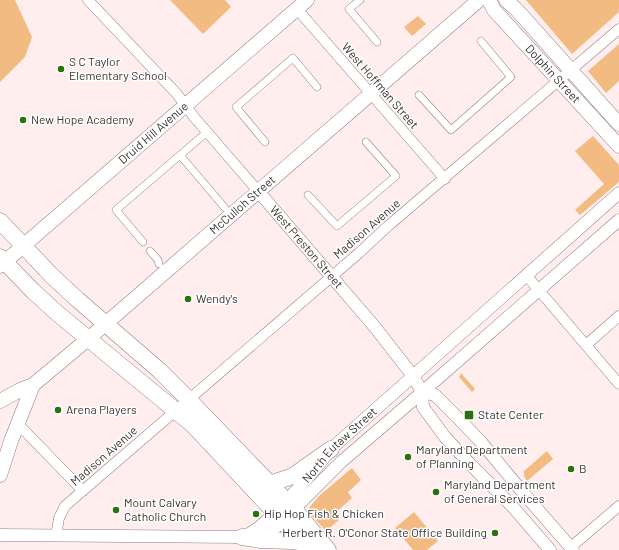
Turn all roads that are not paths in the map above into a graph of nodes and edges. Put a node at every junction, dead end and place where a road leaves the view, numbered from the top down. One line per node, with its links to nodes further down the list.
1 (88, 0): 16 (street, West Preston Street)
2 (307, 0): 7 (main road, Druid Hill Avenue)
3 (360, 0): 10 (street)
4 (479, 0): 14 (main road, McCulloh Street)
5 (489, 0): 12 (main road, Dolphin Street)
6 (506, 0): 11 (main road, Dolphin Street)
7 (297, 9): 14 (street, West Hoffman Street); 16 (main road, Druid Hill Avenue)
8 (619, 29): 11 (street, Madison Avenue)
9 (480, 41): 15 (street)
10 (377, 42)
11 (571, 70): 12 (street, Madison Avenue); 17 (main road, Dolphin Street)
12 (559, 80): 21 (main road, Dolphin Street); 23 (street, Madison Avenue)
13 (317, 86): 19 (street)
14 (370, 94): 23 (street, West Hoffman Street); 24 (main road, McCulloh Street)
15 (419, 95)
16 (186, 106): 18 (street, West Preston Street); 31 (main road, Druid Hill Avenue)
17 (619, 124)
18 (207, 132): 22 (street); 24 (street, West Preston Street)
19 (265, 142)
20 (366, 142): 26 (street)
21 (619, 146)
22 (180, 155): 27 (street); 30 (street)
23 (445, 179): 36 (street, Madison Avenue)
24 (258, 191): 36 (street, West Preston Street); 39 (main road, McCulloh Street)
25 (619, 193): 35 (street, North Eutaw Street)
26 (308, 195)
27 (225, 208)
28 (0, 220): 31 (main road)
29 (619, 220): 37 (street, North Eutaw Street)
30 (144, 242)
31 (24, 245): 33 (main road, Druid Hill Avenue); 39 (main road)
32 (150, 251): 34 (street)
33 (2, 262): 40 (main road)
34 (160, 264)
35 (526, 275): 37 (street); 42 (street, North Eutaw Street)
36 (332, 276): 42 (street, West Preston Street); 46 (street, Madison Avenue)
37 (539, 290): 41 (street); 45 (street, North Eutaw Street)
38 (619, 316): 41 (street)
39 (105, 324): 40 (main road, McCulloh Street); 46 (main road)
40 (88, 339): 44 (main road, McCulloh Street); 48 (main road)
41 (586, 345): 43 (street)
42 (413, 376): 45 (street, West Preston Street); 50 (street, North Eutaw Street)
43 (619, 384)
44 (33, 385): 47 (main road, McCulloh Street); 49 (main road)
45 (422, 392): 55 (street, North Eutaw Street); 61 (street); 63 (street, West Preston Street)
46 (189, 400): 48 (street, Madison Avenue); 52 (main road)
47 (0, 401)
48 (176, 410): 53 (street, Madison Avenue); 55 (main road)
49 (18, 424): 51 (main road); 53 (street)
50 (331, 449): 52 (main road); 55 (street, North Eutaw Street)
51 (0, 475)
52 (269, 484): 55 (main road)
53 (83, 491): 57 (street, Madison Avenue)
54 (619, 506): 61 (street)
55 (285, 511): 58 (street, North Eutaw Street); 59 (street, North Eutaw Street); 60 (main road); 62 (main road)
56 (0, 535): 57 (street, North Eutaw Street)
57 (56, 536): 58 (street, North Eutaw Street)
58 (242, 537): 59 (main road)
59 (261, 540): 60 (main road)
60 (307, 547)
61 (572, 549)
62 (328, 550)
63 (550, 550)

